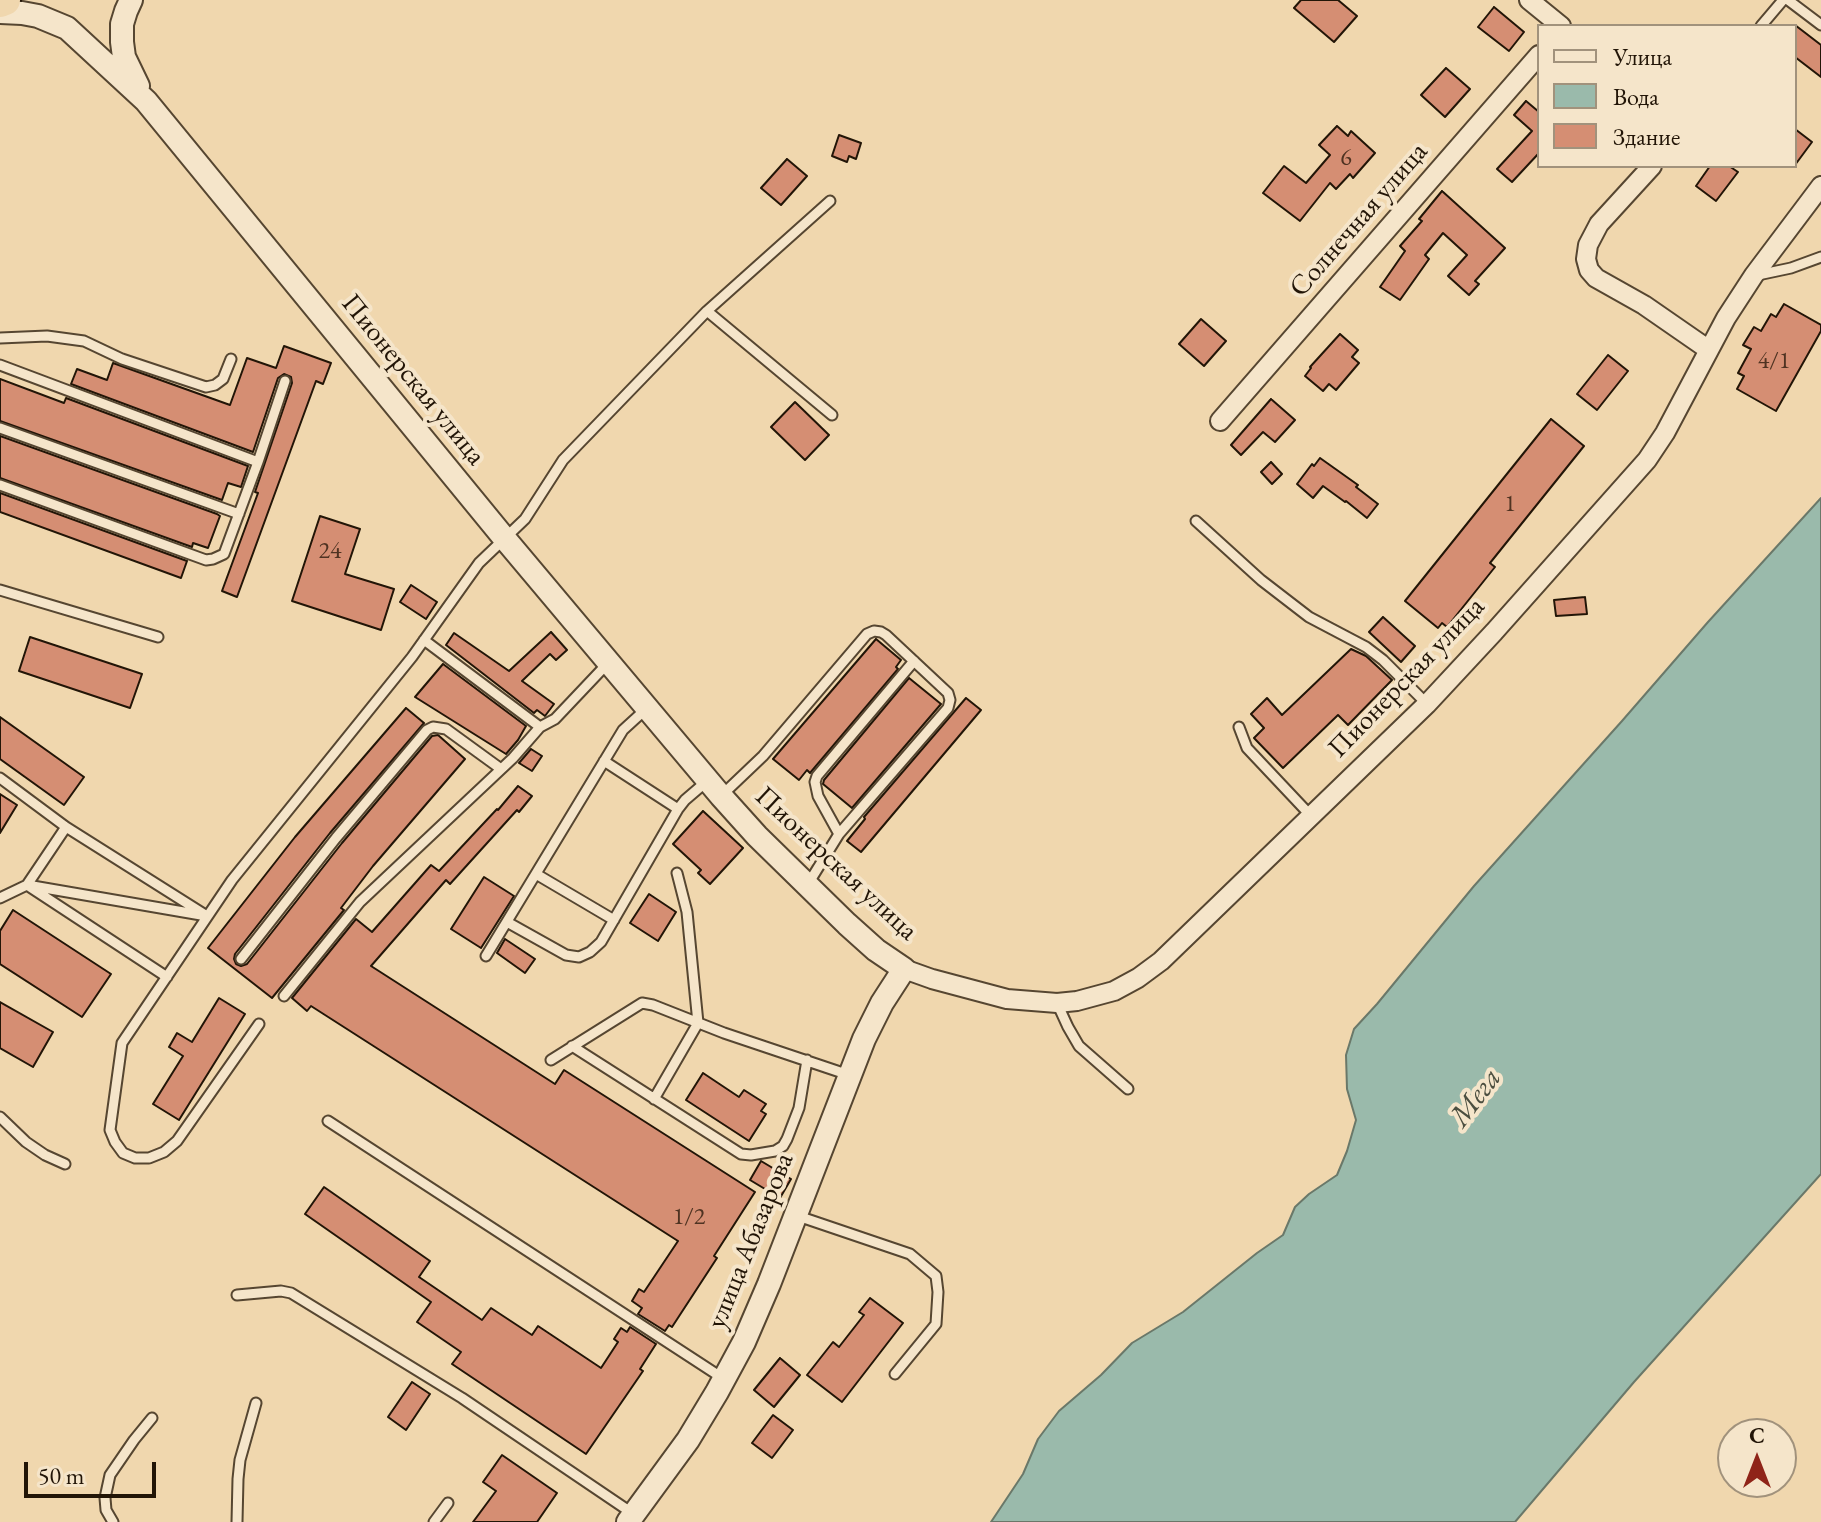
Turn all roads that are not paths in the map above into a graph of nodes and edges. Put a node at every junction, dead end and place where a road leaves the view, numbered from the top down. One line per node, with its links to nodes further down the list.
1 (131, 0): 9 (street)
2 (1529, 0): 5 (street)
3 (1785, 0): 6 (lane); 7 (lane)
4 (0, 12): 9 (street)
5 (1559, 24)
6 (1763, 24)
7 (1821, 25)
8 (1537, 57): 22 (street, Солнечная улица)
9 (146, 101): 28 (street, Пионерская улица)
10 (1650, 168): 17 (street)
11 (1821, 186): 14 (street, Пионерская улица)
12 (830, 201): 15 (lane)
13 (1821, 257): 14 (lane)
14 (1754, 275): 17 (street, Пионерская улица)
15 (707, 311): 21 (lane); 28 (lane)
16 (0, 338): 18 (lane)
17 (1709, 350): 34 (street, Пионерская улица)
18 (231, 359)
19 (0, 365): 24 (lane)
20 (285, 381): 24 (lane)
21 (832, 415)
22 (1220, 421)
23 (0, 428): 26 (lane)
24 (258, 462): 26 (lane)
25 (0, 485): 26 (lane)
26 (239, 514)
27 (1196, 521): 34 (lane)
28 (505, 539): 31 (lane); 33 (street, Пионерская улица)
29 (0, 590): 30 (lane)
30 (158, 637)
31 (424, 640): 36 (lane); 51 (lane)
32 (914, 661): 41 (lane); 45 (lane); 45 (lane)
33 (608, 663): 35 (street, Пионерская улица); 36 (lane)
34 (1427, 704): 43 (street, Пионерская улица)
35 (646, 709): 38 (lane); 41 (street, Пионерская улица)
36 (540, 727): 39 (lane)
37 (1239, 727): 43 (lane)
38 (604, 761): 42 (lane); 47 (lane)
39 (501, 769): 55 (lane); 58 (lane)
40 (0, 778): 44 (lane)
41 (714, 788): 42 (lane); 49 (street, Пионерская улица)
42 (678, 809): 52 (lane)
43 (1312, 817): 59 (street, Пионерская улица)
44 (66, 827): 48 (lane); 51 (lane)
45 (839, 834): 49 (lane)
46 (677, 873): 60 (lane)
47 (536, 874): 52 (lane); 53 (lane)
48 (27, 885): 50 (lane); 51 (lane); 57 (lane)
49 (807, 885): 56 (street, Пионерская улица)
50 (0, 898)
51 (207, 916): 57 (lane)
52 (614, 920): 53 (lane)
53 (507, 922): 54 (lane)
54 (486, 956)
55 (241, 959)
56 (904, 969): 59 (street, Пионерская улица); 65 (street, улица Абазарова)
57 (167, 977): 61 (lane)
58 (284, 996)
59 (1057, 1003): 66 (lane)
60 (698, 1023): 62 (lane); 64 (lane); 67 (lane)
61 (259, 1024)
62 (572, 1046): 63 (lane); 67 (lane)
63 (551, 1060)
64 (807, 1060): 65 (lane); 67 (lane)
65 (849, 1075): 71 (street, улица Абазарова)
66 (1128, 1089)
67 (654, 1099)
68 (0, 1117): 70 (lane)
69 (328, 1121): 74 (lane)
70 (65, 1164)
71 (795, 1215): 73 (lane); 74 (street, улица Абазарова)
72 (237, 1295): 78 (lane)
73 (895, 1374)
74 (724, 1379): 78 (street, улица Абазарова)
75 (256, 1403): 80 (lane)
76 (152, 1418): 79 (lane)
77 (448, 1503): 81 (lane)
78 (631, 1518)
79 (113, 1522)
80 (237, 1522)
81 (434, 1522)

